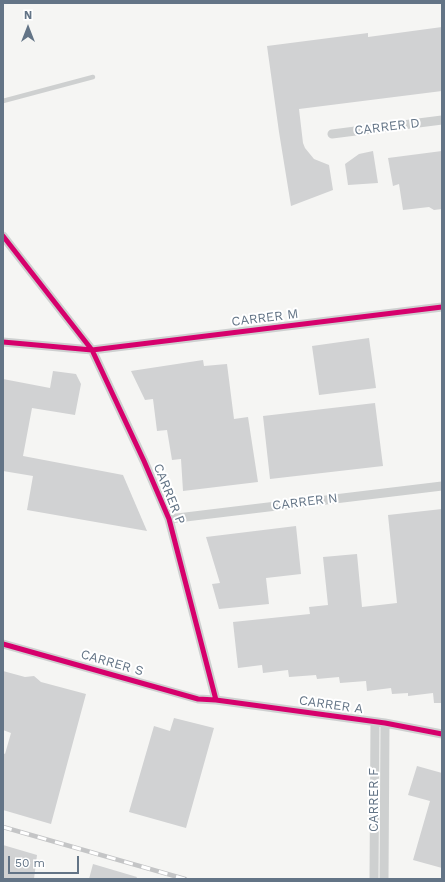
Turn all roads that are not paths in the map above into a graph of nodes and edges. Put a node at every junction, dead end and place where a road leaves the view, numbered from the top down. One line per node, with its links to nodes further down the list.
1 (93, 77): 2 (lane)
2 (3, 101)
3 (442, 120): 4 (street, CARRER D)
4 (332, 134)
5 (3, 236): 8 (street, CARRER P)
6 (442, 307): 8 (street, CARRER M)
7 (3, 342): 8 (street, CARRER M)
8 (92, 350): 10 (street, CARRER P)
9 (442, 486): 10 (street, CARRER N)
10 (169, 519): 12 (street, CARRER P)
11 (3, 644): 12 (street, CARRER S)
12 (216, 700): 13 (street, CARRER A)
13 (375, 722): 14 (street, CARRER A); 16 (street, CARRER F)
14 (385, 723): 15 (street, CARRER A); 17 (street)
15 (442, 734)
16 (374, 879)
17 (384, 879)

